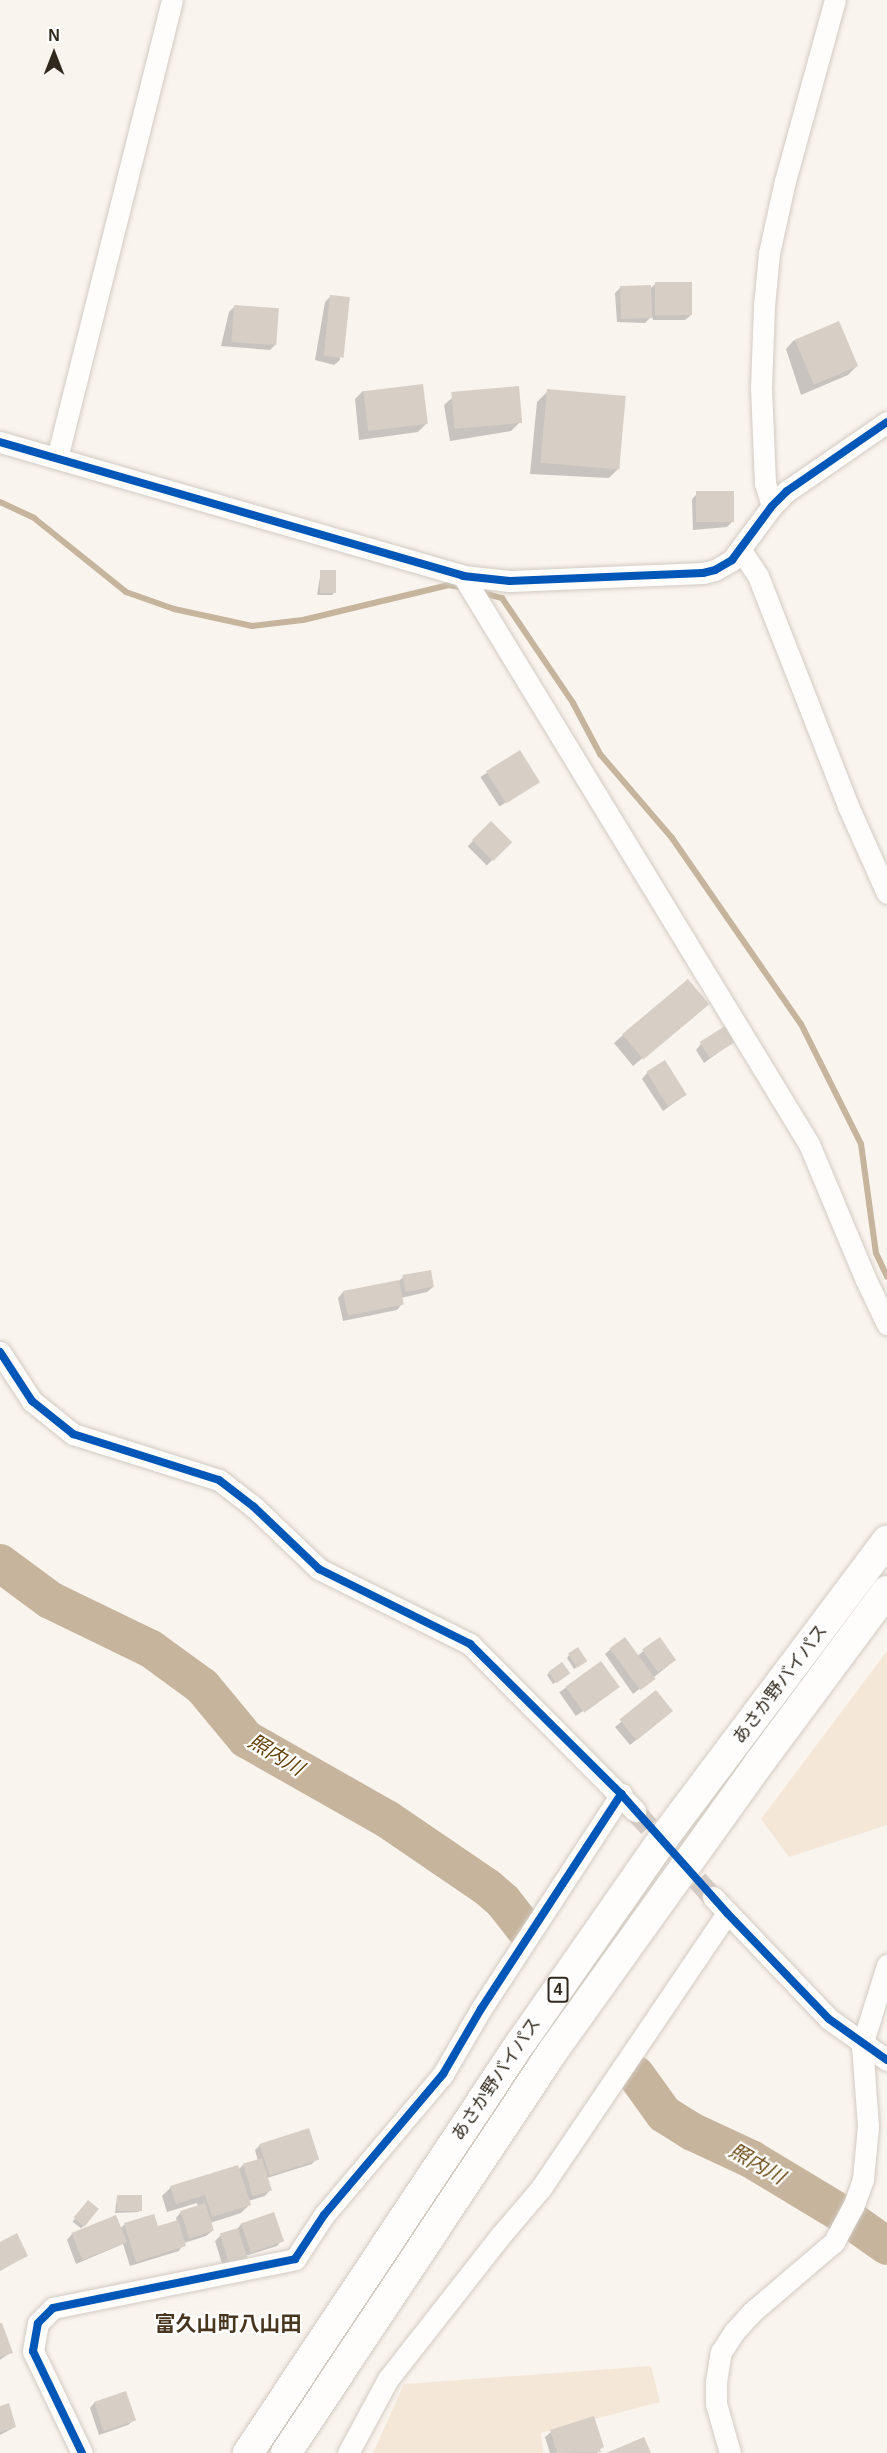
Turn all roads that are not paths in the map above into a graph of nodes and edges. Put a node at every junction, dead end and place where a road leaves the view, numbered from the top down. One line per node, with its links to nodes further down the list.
1 (171, 0): 5 (street)
2 (835, 0): 6 (street)
3 (887, 422): 6 (street)
4 (0, 442): 5 (street)
5 (57, 458): 8 (street)
6 (772, 506): 7 (street)
7 (740, 549): 8 (street); 9 (street)
8 (463, 576): 10 (street)
9 (887, 893)
10 (887, 1324)
11 (0, 1352): 14 (street)
12 (887, 1541): 20 (highway, あさか野バイパス / 4)
13 (887, 1591): 21 (highway, あさか野バイパス / 4)
14 (621, 1794): 15 (street); 19 (street)
15 (635, 1810)
16 (887, 1965): 17 (street)
17 (862, 2045): 18 (street); 22 (street); 23 (street)
18 (887, 2060)
19 (82, 2453)
20 (248, 2453)
21 (286, 2453)
22 (348, 2453)
23 (730, 2453)

